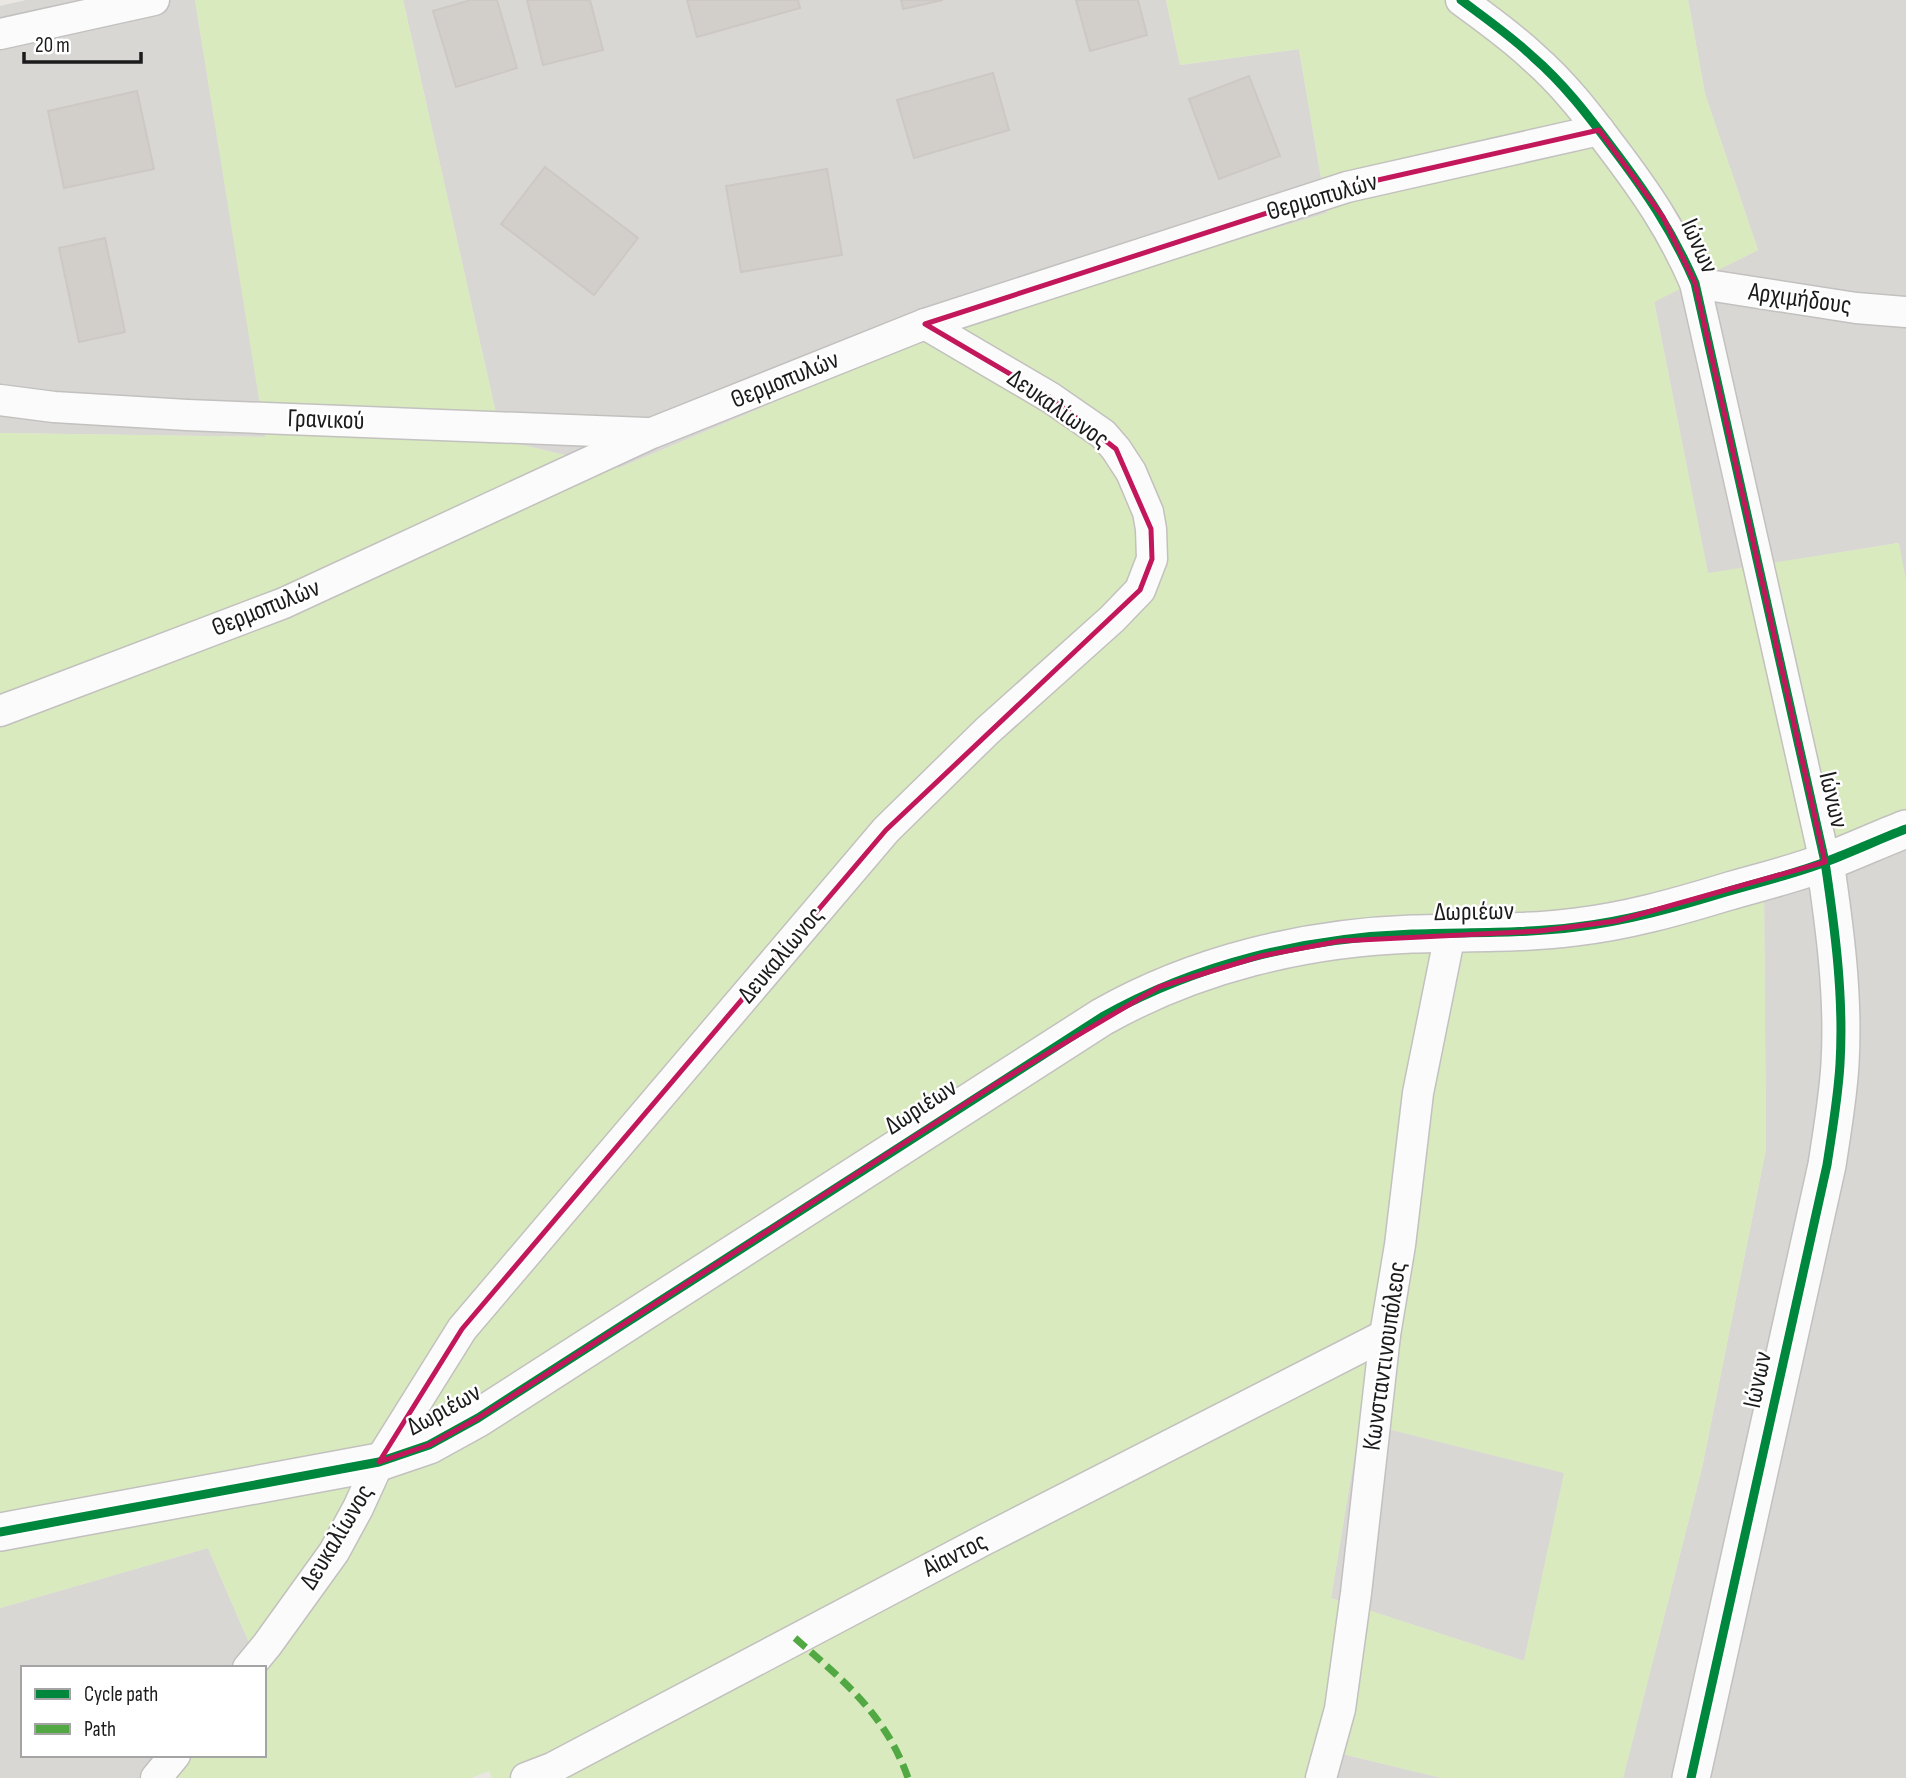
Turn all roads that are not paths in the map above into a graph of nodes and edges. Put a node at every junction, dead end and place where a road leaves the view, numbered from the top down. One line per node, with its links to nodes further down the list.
1 (154, 0): 3 (street)
2 (1461, 0): 4 (street, Ιώνων)
3 (0, 34)
4 (1599, 130): 5 (street, Ιώνων); 7 (street, Θερμοπυλών)
5 (1695, 283): 6 (street, Αρχιμήδους); 12 (street, Ιώνων)
6 (1906, 312)
7 (925, 324): 9 (street, Θερμοπυλών); 15 (street, Δευκαλίωνος)
8 (0, 400): 9 (street, Γρανικού)
9 (652, 433): 10 (street, Θερμοπυλών)
10 (0, 711)
11 (1906, 828): 12 (street, Δωριέων)
12 (1825, 862): 13 (street, Δωριέων); 22 (street, Ιώνων)
13 (1450, 934): 14 (street, Κωνσταντινουπόλεος); 15 (street, Δωριέων)
14 (1385, 1335): 20 (street, Aiαντος); 21 (street, Κωνσταντινουπόλεος)
15 (379, 1462): 16 (street, Δωριέων); 17 (street, Δευκαλίωνος)
16 (0, 1532)
17 (250, 1666)
18 (173, 1757): 19 (street)
19 (156, 1778)
20 (526, 1778)
21 (1321, 1778)
22 (1692, 1778)

